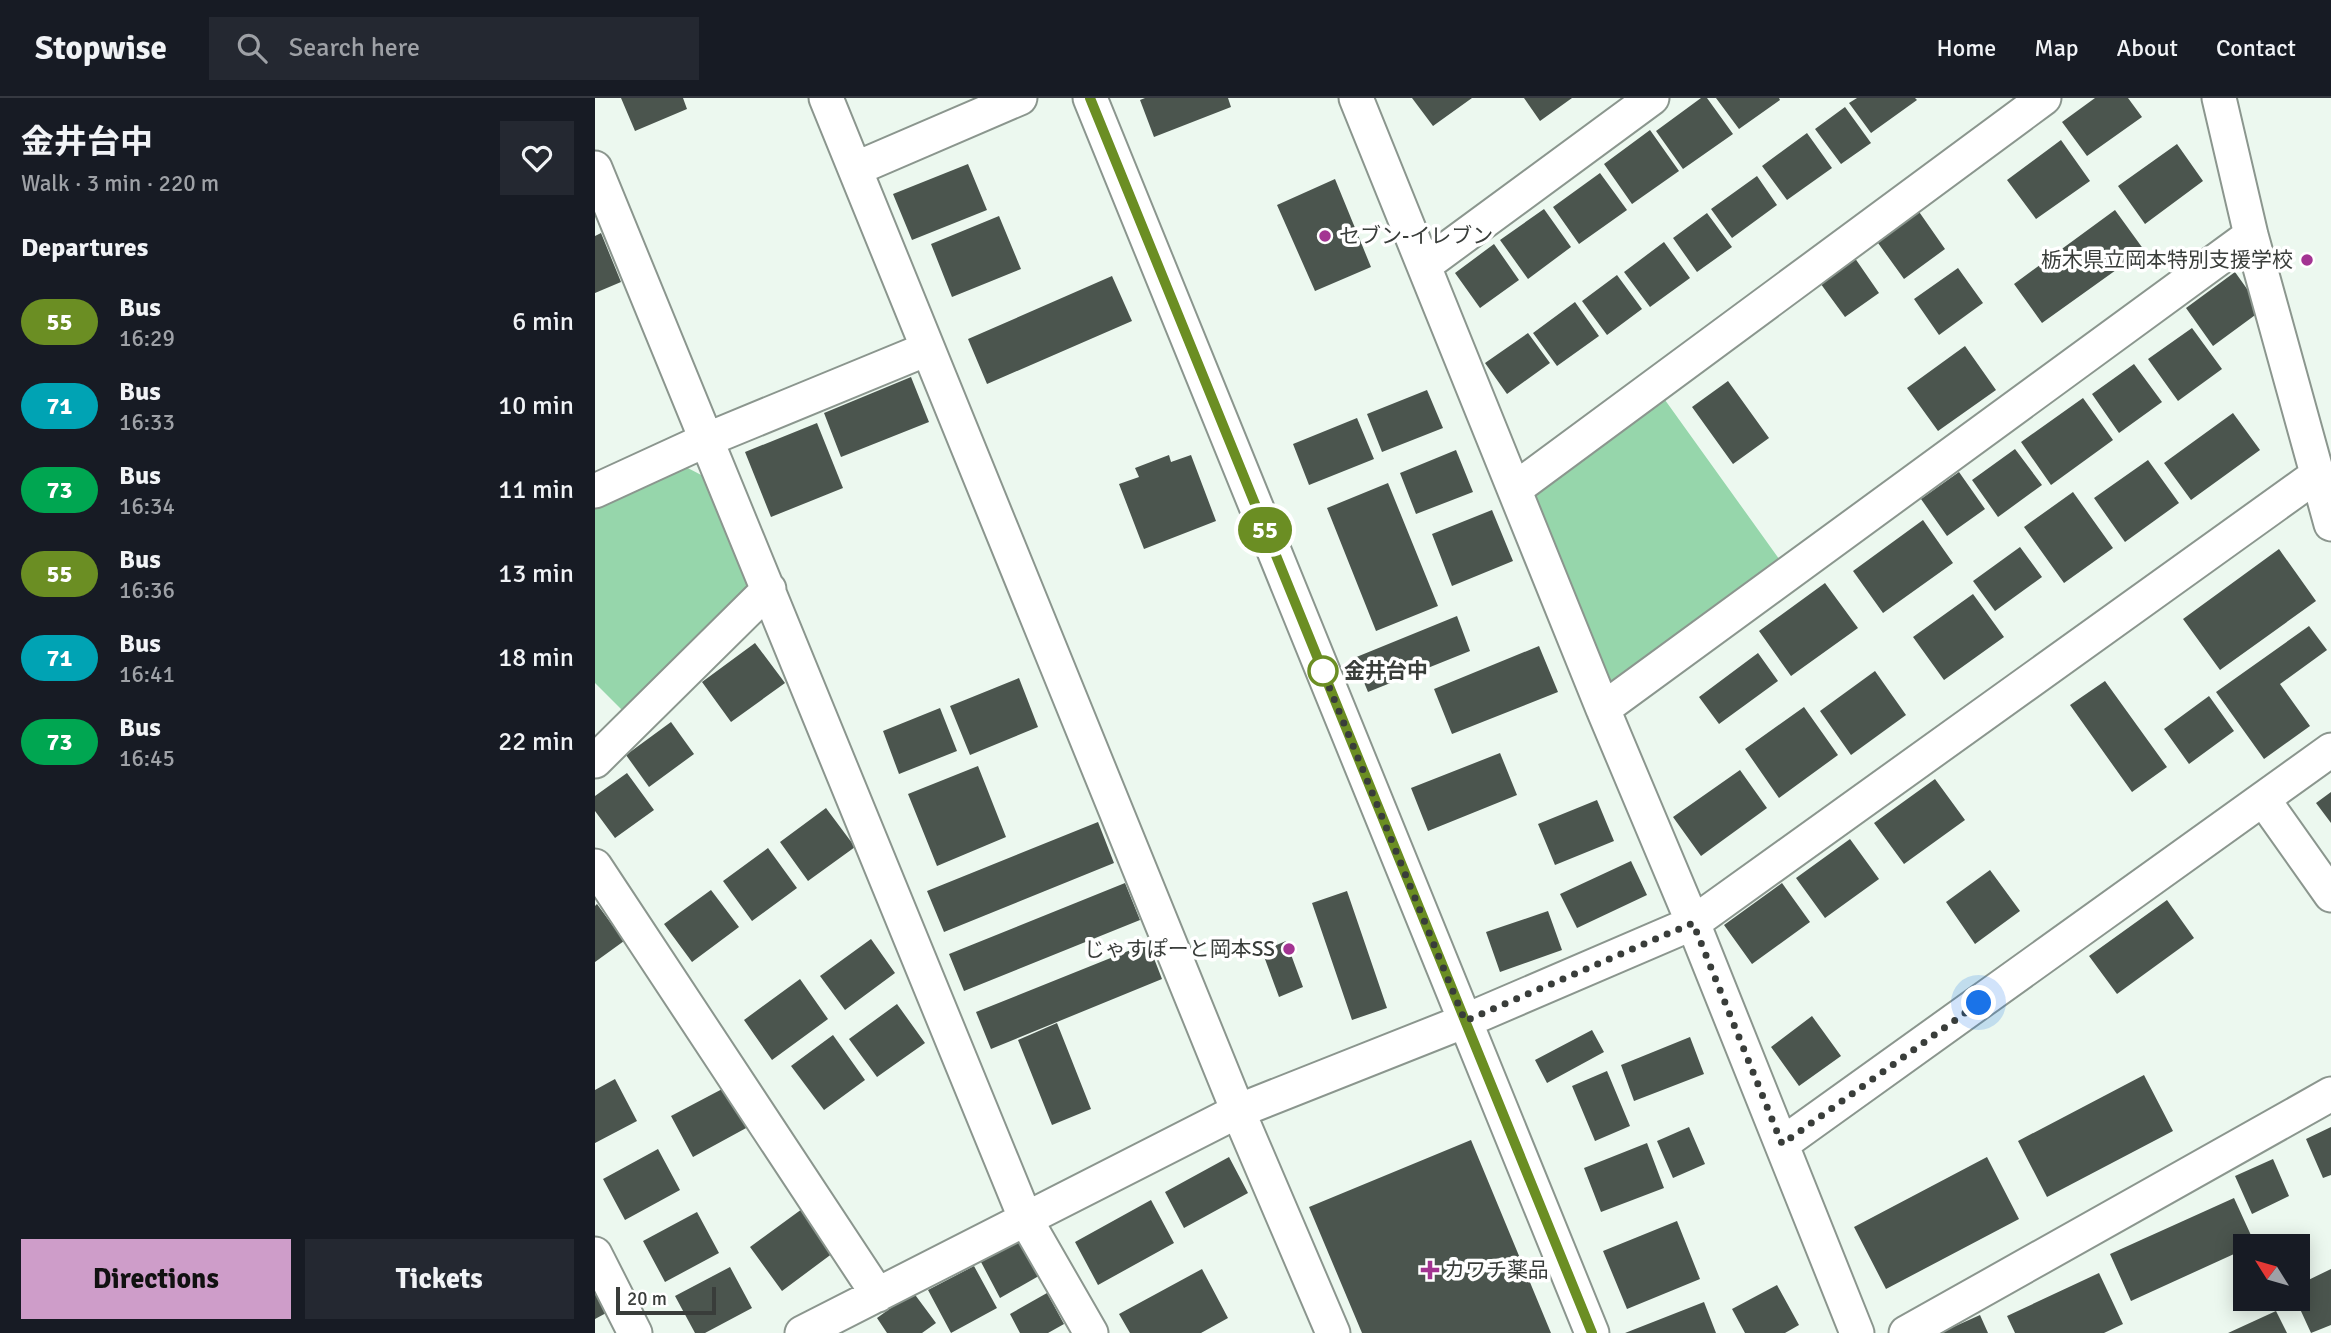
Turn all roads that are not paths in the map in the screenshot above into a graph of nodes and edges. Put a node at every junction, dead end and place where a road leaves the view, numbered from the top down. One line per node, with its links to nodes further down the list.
1 (826, 98): 9 (street)
2 (1020, 98): 9 (street)
3 (1090, 98): 26 (street)
4 (1356, 98): 11 (street)
5 (1652, 98): 11 (street)
6 (2044, 98): 15 (street)
7 (2219, 98): 10 (street)
8 (595, 168): 13 (street)
9 (855, 169): 12 (street)
10 (2251, 234): 14 (street); 19 (street)
11 (1425, 265): 15 (street)
12 (927, 349): 13 (street); 28 (street)
13 (706, 440): 16 (street); 18 (street)
14 (2317, 475): 17 (street); 25 (street)
15 (1515, 489): 19 (street)
16 (595, 491)
17 (2331, 524)
18 (769, 589): 21 (street); 30 (street)
19 (1603, 709): 25 (street)
20 (2331, 750): 22 (street)
21 (595, 761)
22 (2263, 799): 24 (street); 29 (street)
23 (595, 866): 32 (street)
24 (2331, 895)
25 (1693, 923): 26 (street); 29 (street)
26 (1465, 1021): 28 (street); 38 (street)
27 (2331, 1094): 40 (street)
28 (1238, 1111): 30 (street); 37 (street)
29 (1782, 1144): 39 (street)
30 (1026, 1220): 32 (street); 36 (street)
31 (595, 1254): 34 (street)
32 (878, 1295): 33 (street)
33 (845, 1323): 35 (street)
34 (635, 1333)
35 (802, 1333)
36 (1091, 1333)
37 (1333, 1333)
38 (1592, 1333)
39 (1857, 1333)
40 (1906, 1333)

